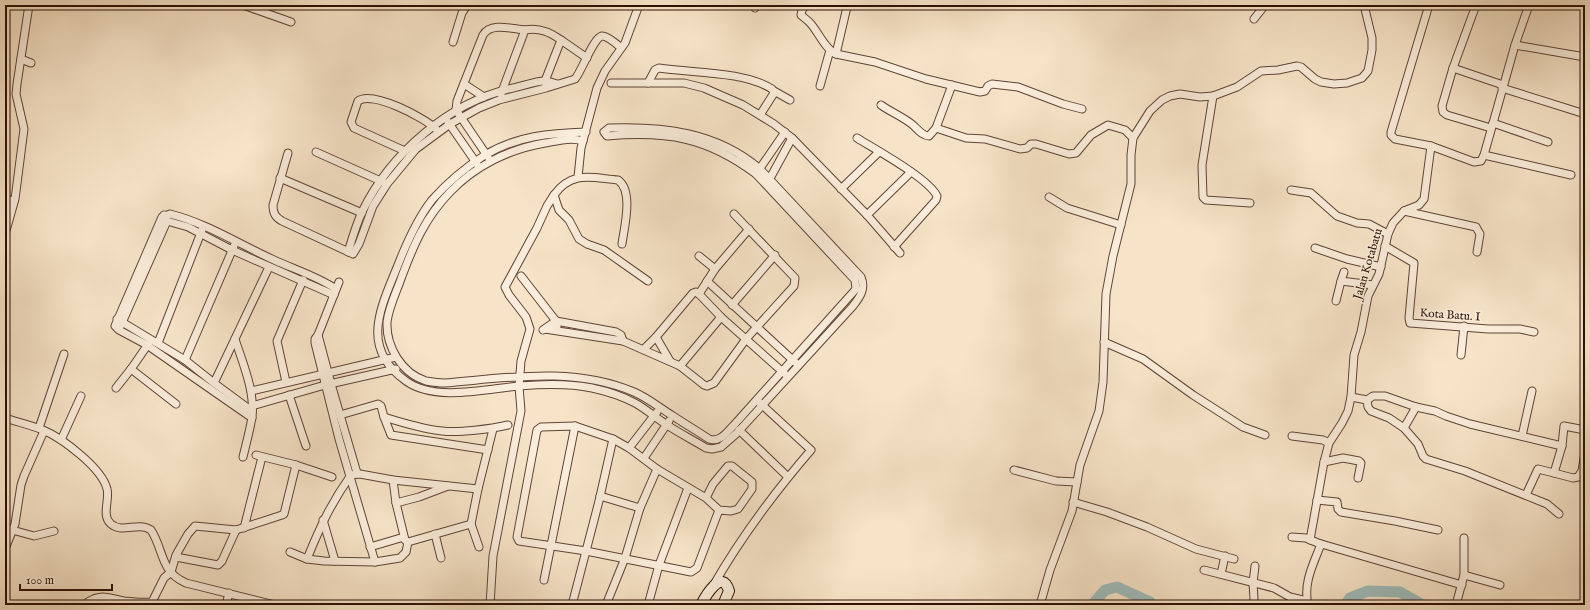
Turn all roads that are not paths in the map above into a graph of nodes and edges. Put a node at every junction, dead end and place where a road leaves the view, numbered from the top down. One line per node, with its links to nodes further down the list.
1 (29, 5): 22 (street)
2 (243, 5): 13 (street)
3 (467, 5): 16 (street)
4 (640, 5): 51 (street)
5 (806, 5): 19 (street)
6 (1266, 5): 12 (street)
7 (1364, 5): 36 (street)
8 (1429, 5): 56 (street)
9 (1476, 5): 24 (street)
10 (1529, 5): 17 (street)
11 (846, 7): 19 (street)
12 (1254, 19)
13 (291, 22)
14 (525, 30): 15 (street); 28 (street); 34 (street)
15 (561, 40): 21 (street); 25 (street)
16 (452, 42)
17 (1514, 45): 20 (street); 32 (street)
18 (619, 46): 21 (street)
19 (833, 52): 30 (street); 31 (street)
20 (1585, 57)
21 (587, 58): 29 (street)
22 (21, 59): 23 (street); 77 (street)
23 (31, 63)
24 (1453, 68): 32 (street); 47 (street)
25 (545, 81): 29 (street); 33 (street); 34 (street)
26 (611, 82): 27 (street)
27 (648, 83): 35 (street); 44 (street)
28 (464, 84): 37 (street); 42 (street)
29 (557, 84): 33 (street)
30 (952, 85): 41 (street); 48 (street)
31 (820, 86)
32 (1503, 86): 43 (street); 47 (street)
33 (546, 88): 38 (street)
34 (503, 91): 37 (street); 38 (street)
35 (774, 91): 39 (street); 44 (street)
36 (1213, 96): 54 (street); 78 (street)
37 (484, 97): 42 (street)
38 (499, 100): 45 (street)
39 (790, 100)
40 (881, 105): 48 (street)
41 (1082, 109)
42 (456, 110): 45 (street); 46 (street)
43 (1585, 114)
44 (760, 115): 50 (street)
45 (461, 117): 46 (street); 61 (street)
46 (448, 121): 49 (street); 64 (street)
47 (1492, 126): 55 (street); 62 (street)
48 (936, 128): 54 (street)
49 (436, 129): 57 (street); 57 (street); 70 (street)
50 (785, 132): 52 (street); 65 (street)
51 (580, 138): 61 (street); 63 (street); 68 (street)
52 (792, 138): 71 (street); 72 (street)
53 (857, 138): 59 (street)
54 (1134, 138): 83 (street)
55 (1548, 142)
56 (1431, 146): 62 (street); 79 (street, Jalan Kotabatu)
57 (405, 151): 70 (street)
58 (316, 152): 70 (street)
59 (879, 152): 66 (street); 72 (street)
60 (288, 153): 69 (street)
61 (486, 154): 63 (street); 64 (street)
62 (1484, 155): 67 (street)
63 (491, 161): 64 (street)
64 (477, 165): 130 (street); 133 (street)
65 (758, 171): 65 (street); 71 (street)
66 (911, 172): 82 (street); 91 (street)
67 (1570, 175)
68 (578, 177): 74 (street); 89 (street)
69 (280, 178): 80 (street); 94 (street)
70 (384, 182): 80 (street); 94 (street)
71 (768, 182): 132 (street); 135 (street)
72 (841, 189): 82 (street)
73 (1291, 190): 87 (street)
74 (554, 195): 107 (street); 142 (street)
75 (1049, 197): 83 (street)
76 (5, 198): 77 (street)
77 (14, 201): 86 (street)
78 (1250, 203)
79 (1404, 211): 87 (street, Jalan Kotabatu); 95 (street)
80 (362, 212): 94 (street)
81 (734, 214): 84 (street)
82 (867, 216): 91 (street)
83 (1121, 225): 125 (street)
84 (749, 229): 98 (street); 101 (street)
85 (202, 230): 88 (street); 93 (street); 114 (street); 126 (street)
86 (5, 234)
87 (1388, 234): 90 (street, Jalan Kotabatu)
88 (235, 242): 93 (street); 109 (street)
89 (622, 244)
90 (1386, 246): 100 (street, Jalan Kotabatu); 116 (street, Kota Batu. I)
91 (894, 247): 96 (street)
92 (1315, 248): 100 (street)
93 (232, 250): 99 (street); 131 (street)
94 (348, 252)
95 (1477, 252)
96 (900, 253)
97 (700, 256): 101 (street)
98 (775, 256): 112 (street); 117 (street)
99 (269, 267): 104 (street); 122 (street)
100 (1381, 267): 108 (street, Jalan Kotabatu)
101 (715, 269): 106 (street)
102 (1344, 272): 105 (street)
103 (521, 276): 115 (street)
104 (303, 280): 109 (street); 143 (street)
105 (1341, 280): 108 (street); 111 (street)
106 (707, 281): 110 (street); 112 (street)
107 (648, 282)
108 (1373, 285): 152 (street, Jalan Kotabatu)
109 (336, 289): 140 (street)
110 (699, 294): 113 (street); 121 (street)
111 (1336, 301)
112 (732, 305): 117 (street)
113 (721, 317): 123 (street); 136 (street)
114 (120, 321): 124 (street); 124 (street)
115 (556, 321): 118 (street); 119 (street); 119 (street)
116 (1464, 326): 120 (street, Kota Batu. I); 129 (street)
117 (757, 327): 123 (street); 132 (street)
118 (586, 330): 119 (street); 127 (street)
119 (558, 331)
120 (1534, 332)
121 (656, 337): 127 (street); 134 (street)
122 (235, 339): 144 (street); 148 (street)
123 (746, 339): 136 (street); 141 (street)
124 (149, 342): 126 (street); 138 (street); 158 (street)
125 (1104, 342): 173 (street); 197 (street)
126 (158, 343): 131 (street)
127 (644, 349): 134 (street)
128 (64, 354): 169 (street)
129 (1461, 355)
130 (396, 357): 133 (street); 137 (street)
131 (185, 360): 144 (street)
132 (793, 360): 135 (street); 141 (street)
133 (386, 361): 139 (street); 140 (street)
134 (670, 362): 136 (street)
135 (799, 365): 141 (street)
136 (680, 366)
137 (404, 367): 139 (street); 142 (street)
138 (131, 369): 147 (street); 155 (street)
139 (392, 370): 145 (street); 146 (street)
140 (325, 373): 143 (street); 145 (street)
141 (785, 374): 154 (street)
142 (519, 377): 146 (street); 156 (street)
143 (286, 382): 148 (street)
144 (214, 384): 158 (street)
145 (328, 385): 150 (street); 159 (street); 192 (street)
146 (519, 386): 160 (street); 256 (street)
147 (116, 388)
148 (251, 391): 158 (street)
149 (1532, 391): 175 (street)
150 (289, 395): 158 (street); 180 (street)
151 (81, 396): 177 (street)
152 (1351, 397): 153 (street); 179 (street, Jalan Kotabatu)
153 (1367, 400): 157 (street); 167 (street)
154 (760, 403): 161 (street); 170 (street); 194 (street)
155 (176, 404)
156 (660, 407): 160 (street); 161 (street)
157 (1416, 408): 167 (street); 175 (street)
158 (252, 412): 185 (street)
159 (340, 415): 162 (street); 192 (street)
160 (654, 416): 165 (street); 182 (street)
161 (672, 416): 165 (street)
162 (384, 417): 172 (street); 178 (street)
163 (5, 418): 169 (street)
164 (508, 425): 168 (street)
165 (666, 425): 170 (street); 186 (street)
166 (575, 426): 176 (street); 224 (street); 224 (street)
167 (1404, 428): 201 (street)
168 (493, 429): 172 (street); 183 (street)
169 (42, 430): 177 (street); 216 (street)
170 (739, 430): 194 (street)
171 (1585, 430): 181 (street)
172 (444, 431): 178 (street)
173 (1265, 435)
174 (1292, 436): 179 (street)
175 (1522, 436): 181 (street)
176 (613, 439): 182 (street); 202 (street)
177 (61, 440): 242 (street)
178 (441, 442): 183 (street)
179 (1329, 443): 187 (street, Jalan Kotabatu)
180 (306, 446)
181 (1562, 446): 191 (street)
182 (629, 448): 186 (street)
183 (488, 450): 200 (street)
184 (1585, 452): 191 (street)
185 (243, 456)
186 (644, 458): 189 (street)
187 (1324, 462): 195 (street); 204 (street, Jalan Kotabatu)
188 (296, 465): 193 (street); 213 (street); 213 (street)
189 (657, 469): 199 (street); 207 (street)
190 (1014, 470): 197 (street)
191 (1554, 473): 201 (street)
192 (354, 474): 196 (street); 210 (street); 225 (street)
193 (332, 477)
194 (788, 477): 240 (street)
195 (1358, 478)
196 (393, 480): 198 (street); 206 (street)
197 (1077, 482): 205 (street)
198 (450, 485): 200 (street); 206 (street)
199 (688, 488): 203 (street); 238 (street)
200 (478, 489): 211 (street)
201 (1526, 495): 209 (street)
202 (600, 496): 207 (street); 228 (street)
203 (706, 498): 208 (street); 208 (street)
204 (1317, 500): 215 (street); 222 (street, Jalan Kotabatu)
205 (1073, 502): 230 (street); 262 (street)
206 (396, 503): 221 (street)
207 (640, 508): 233 (street)
208 (719, 510): 238 (street)
209 (1559, 514)
210 (323, 520): 234 (street); 236 (street)
211 (471, 524): 218 (street); 226 (street)
212 (5, 528): 216 (street)
213 (244, 528): 214 (street)
214 (236, 530): 231 (street); 231 (street)
215 (1438, 530)
216 (13, 531): 217 (street); 227 (street)
217 (54, 531)
218 (435, 534): 221 (street); 232 (street)
219 (1292, 537): 222 (street)
220 (1464, 538): 244 (street)
221 (406, 540): 225 (street); 237 (street)
222 (1310, 540): 223 (street)
223 (1321, 544): 248 (street); 252 (street)
224 (551, 546): 228 (street); 245 (street)
225 (370, 548): 237 (street)
226 (479, 548)
227 (5, 549)
228 (586, 551): 233 (street); 257 (street)
229 (290, 552): 234 (street)
230 (1225, 556): 235 (street); 243 (street)
231 (176, 557): 242 (street)
232 (441, 558)
233 (625, 558): 238 (street); 258 (street)
234 (308, 559): 236 (street)
235 (1234, 559)
236 (335, 561): 237 (street)
237 (375, 562)
238 (659, 565): 259 (street)
239 (1255, 566): 246 (street)
240 (722, 570): 247 (street); 250 (street)
241 (1204, 570): 243 (street)
242 (170, 572): 251 (street); 253 (street)
243 (1221, 574): 246 (street)
244 (1464, 575): 248 (street); 249 (street)
245 (544, 580)
246 (1253, 583): 252 (street); 265 (street)
247 (724, 584): 250 (street); 261 (street)
248 (1462, 585): 266 (street)
249 (1500, 585)
250 (712, 587): 260 (street)
251 (229, 592): 254 (street); 255 (street)
252 (1307, 603)
253 (87, 605)
254 (226, 605)
255 (275, 605)
256 (490, 605)
257 (572, 605)
258 (606, 605)
259 (648, 605)
260 (701, 605)
261 (723, 605)
262 (1040, 605)
263 (1110, 605): 264 (street)
264 (1114, 605)
265 (1253, 605)
266 (1456, 605)

